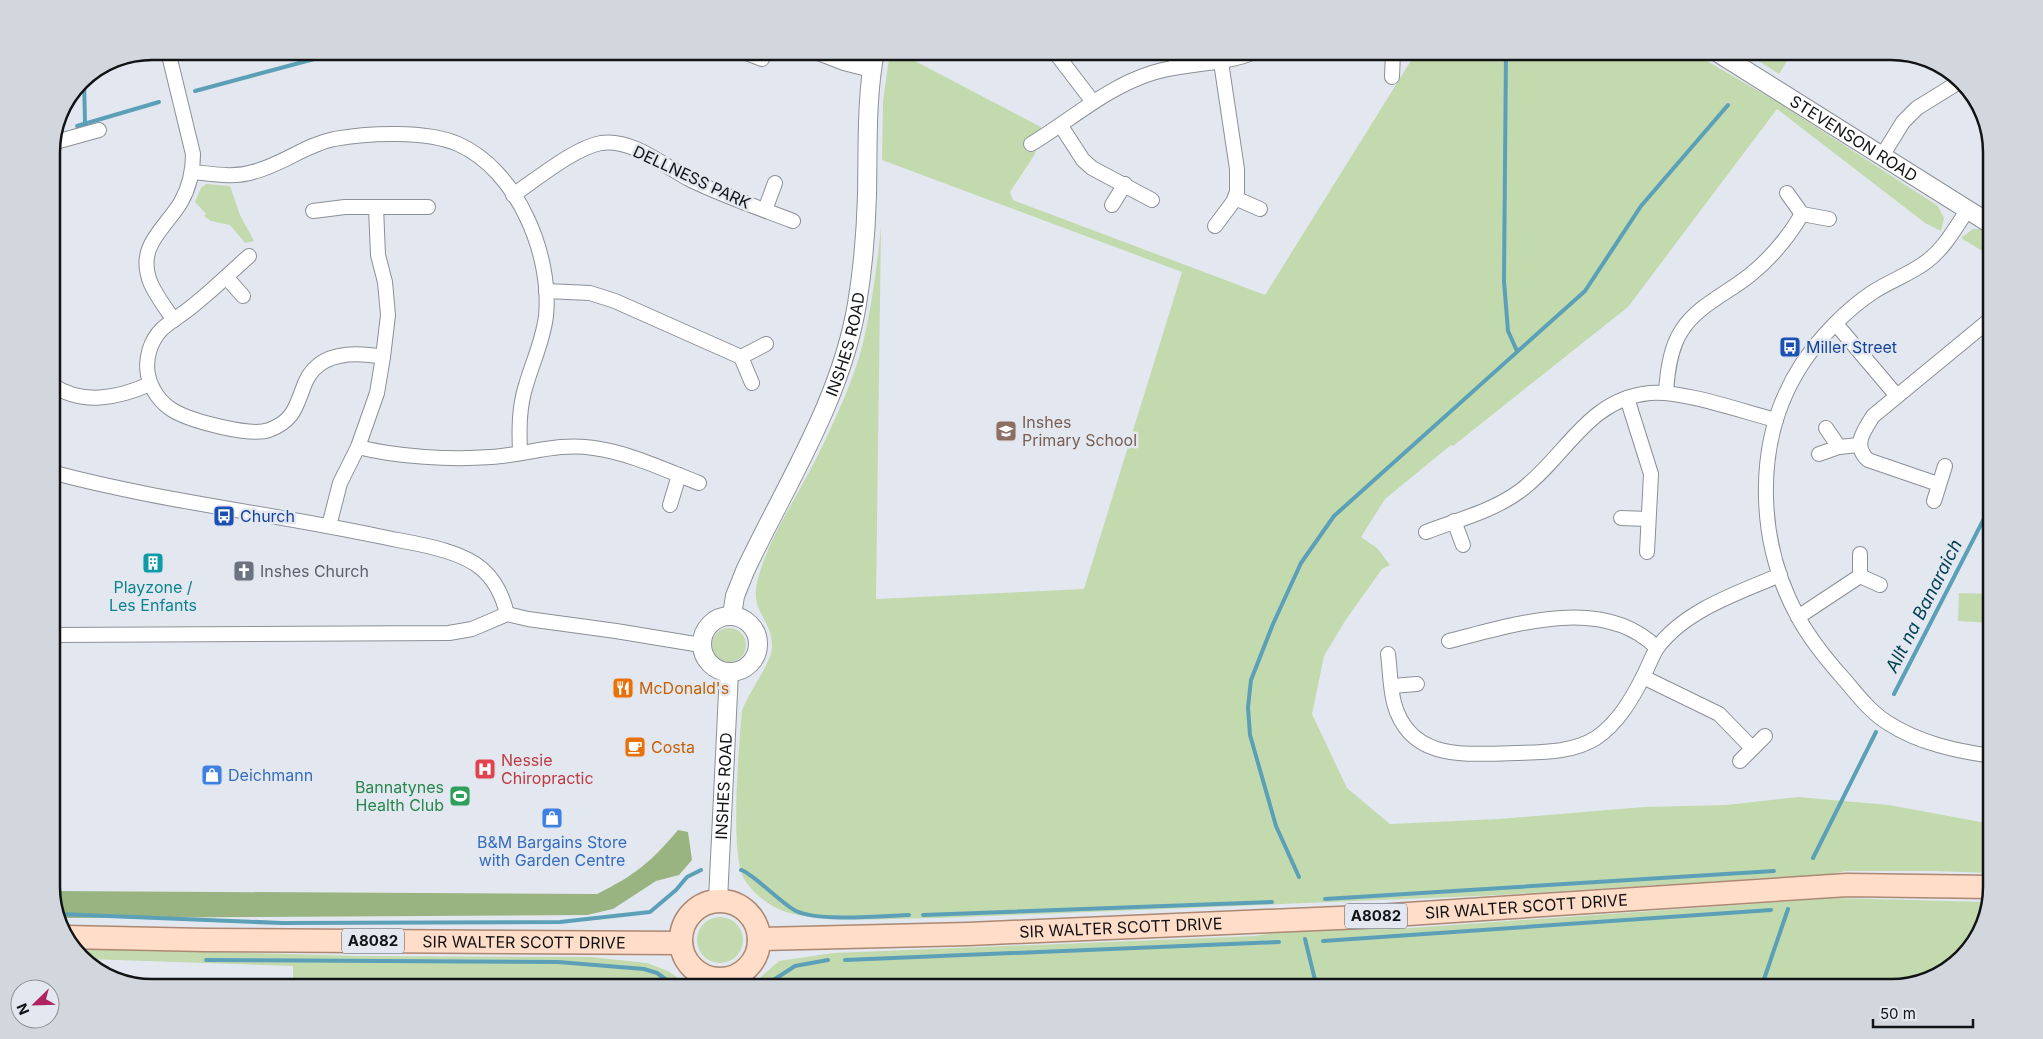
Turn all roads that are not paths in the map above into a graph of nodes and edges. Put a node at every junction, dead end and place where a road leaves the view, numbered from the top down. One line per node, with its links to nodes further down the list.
1 (170, 60): 20 (street)
2 (836, 60): 11 (street)
3 (873, 60): 11 (street, INSHES ROAD)
4 (1061, 60): 14 (street)
5 (1176, 60): 10 (street)
6 (1230, 60): 9 (street)
7 (1393, 60): 12 (street)
8 (1729, 60): 19 (street, STEVENSON ROAD)
9 (1221, 62): 10 (street); 25 (street)
10 (1177, 66): 14 (street)
11 (871, 70): 81 (street, INSHES ROAD)
12 (1392, 77)
13 (1954, 85): 19 (street)
14 (1094, 102): 15 (street)
15 (1061, 126): 18 (street); 22 (street)
16 (99, 130): 17 (street)
17 (61, 141)
18 (1031, 144)
19 (1882, 156): 31 (street, STEVENSON ROAD)
20 (193, 172): 24 (street); 43 (street)
21 (775, 183): 32 (street)
22 (1124, 184): 26 (street); 27 (street)
23 (1787, 193): 34 (street)
24 (513, 195): 32 (street, DELLNESS PARK); 41 (street)
25 (1235, 198): 30 (street); 38 (street)
26 (1152, 200)
27 (1112, 205)
28 (376, 207): 29 (street); 33 (street); 47 (street)
29 (428, 207)
30 (1260, 209)
31 (1968, 209): 36 (street, STEVENSON ROAD); 44 (street)
32 (765, 210): 37 (street, DELLNESS PARK)
33 (313, 211)
34 (1802, 214): 35 (street); 52 (street)
35 (1829, 219)
36 (1983, 219)
37 (794, 221)
38 (1215, 226)
39 (249, 256): 40 (street)
40 (226, 277): 42 (street); 43 (street)
41 (546, 291): 48 (street); 60 (street)
42 (243, 296)
43 (174, 320): 50 (street)
44 (1836, 324): 53 (street); 55 (street)
45 (1983, 328): 53 (street)
46 (766, 344): 48 (street)
47 (383, 356): 50 (street); 58 (street)
48 (741, 357): 49 (street)
49 (752, 383)
50 (150, 384): 51 (street)
51 (60, 389)
52 (1666, 393): 54 (street); 55 (street)
53 (1897, 396): 57 (street)
54 (1627, 398): 70 (street); 71 (street)
55 (1776, 420): 77 (street)
56 (1826, 428): 59 (street)
57 (1859, 446): 59 (street); 66 (street)
58 (358, 447): 60 (street); 72 (street)
59 (1839, 447): 61 (street)
60 (520, 452): 64 (street)
61 (1819, 454)
62 (1945, 466): 66 (street)
63 (60, 474): 72 (street)
64 (679, 476): 65 (street); 68 (street)
65 (699, 483)
66 (1938, 484): 67 (street)
67 (1934, 501)
68 (670, 505)
69 (1621, 518): 70 (street)
70 (1648, 519): 75 (street)
71 (1454, 521): 73 (street); 74 (street)
72 (329, 526): 80 (street)
73 (1426, 532)
74 (1463, 545)
75 (1647, 552)
76 (1860, 554): 78 (street)
77 (1780, 575): 82 (street); 86 (street)
78 (1860, 576): 79 (street); 82 (street)
79 (1880, 586)
80 (507, 614): 83 (street); 85 (street)
81 (732, 615): 85 (street); 88 (street)
82 (1798, 617): 94 (street)
83 (60, 635)
84 (1448, 641): 86 (street)
85 (701, 646): 88 (street)
86 (1657, 648): 89 (street)
87 (1388, 654): 91 (street)
88 (729, 672): 97 (street, INSHES ROAD)
89 (1643, 677): 91 (street); 93 (street)
90 (1417, 684): 91 (street)
91 (1392, 686)
92 (1766, 736): 93 (street)
93 (1752, 748): 95 (street)
94 (1983, 755)
95 (1740, 761)
96 (1983, 887): 99 (main road, SIR WALTER SCOTT DRIVE / A8082)
97 (718, 900): 99 (main road); 100 (main road)
98 (75, 937): 100 (main road, SIR WALTER SCOTT DRIVE / A8082)
99 (759, 939): 100 (main road)
100 (680, 943)

